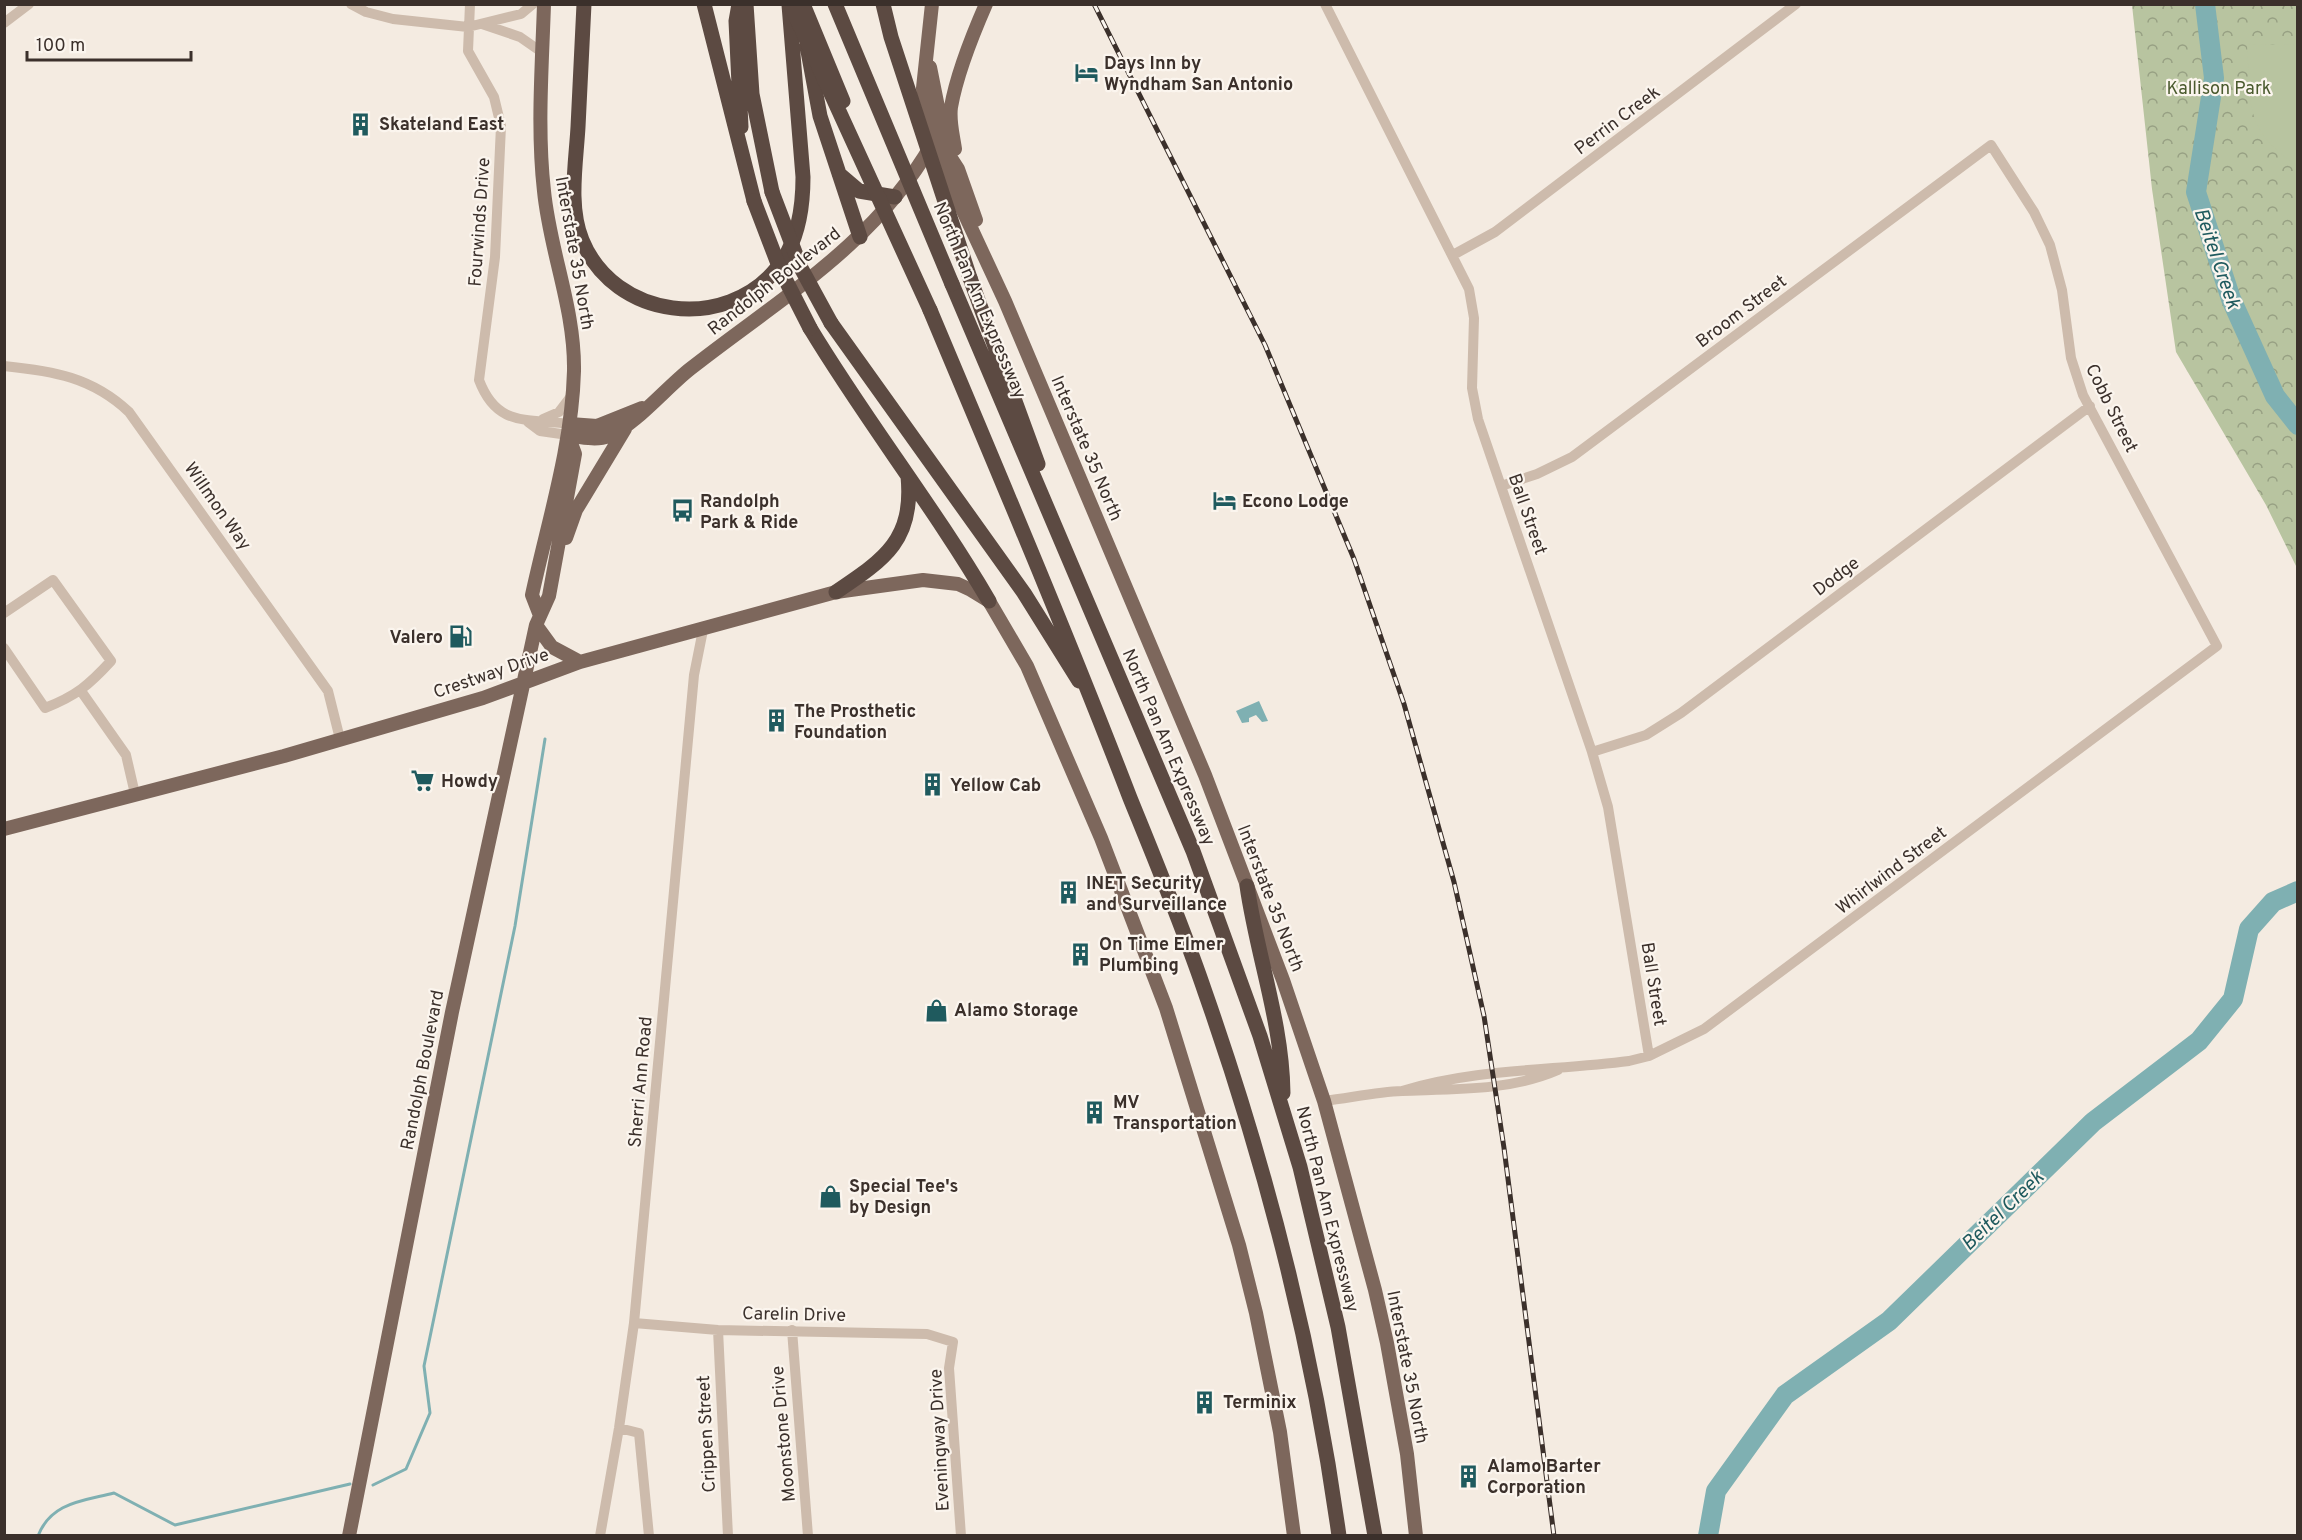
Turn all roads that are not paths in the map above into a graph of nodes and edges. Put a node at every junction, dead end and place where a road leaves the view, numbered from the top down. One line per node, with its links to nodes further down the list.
1 (29, 4): 18 (street)
2 (351, 4): 20 (street)
3 (470, 4): 20 (street, Fourwinds Drive)
4 (533, 4): 19 (street)
5 (544, 4): 21 (main road, Interstate 35 North)
6 (584, 4): 10 (highway)
7 (704, 4): 25 (highway)
8 (739, 4): 25 (highway)
9 (746, 4): 55 (highway, bridge)
10 (789, 4): 32 (highway, bridge)
11 (805, 4): 27 (highway); 32 (highway, bridge)
12 (835, 4): 46 (highway, North Pan Am Expressway, bridge)
13 (883, 4): 46 (highway, bridge)
14 (932, 4): 22 (main road, Interstate 35 North)
15 (986, 4): 26 (main road)
16 (1325, 4): 30 (street, Ball Street)
17 (1796, 4): 30 (street, Perrin Creek)
18 (4, 23)
19 (482, 24): 20 (street); 21 (street)
20 (468, 27): 38 (street, Fourwinds Drive)
21 (543, 53): 34 (main road, Interstate 35 North)
22 (928, 53): 23 (main road, Interstate 35 North); 26 (main road, Interstate 35 North)
23 (932, 144): 28 (main road, Randolph Boulevard); 31 (main road, Interstate 35 North)
24 (1991, 145): 36 (street, Cobb Street); 42 (street, Broom Street)
25 (743, 153): 41 (highway, bridge)
26 (958, 169): 31 (main road, Interstate 35 North)
27 (839, 174): 28 (highway); 29 (highway)
28 (895, 197): 29 (main road, Randolph Boulevard)
29 (860, 237): 35 (main road, Randolph Boulevard)
30 (1453, 255): 42 (street, Ball Street)
31 (1005, 301): 60 (main road, Interstate 35 North)
32 (930, 310): 55 (highway)
33 (4, 366): 56 (street, Willmon Way)
34 (572, 395): 37 (street); 39 (main road, Interstate 35 North)
35 (647, 406): 39 (main road, Randolph Boulevard); 40 (main road, Randolph Boulevard)
36 (2090, 406): 50 (street, Cobb Street); 57 (street, Dodge)
37 (541, 420): 38 (street, Fourwinds Drive); 39 (street, Fourwinds Drive)
38 (528, 422): 39 (street, Fourwinds Drive)
39 (566, 427): 40 (main road, Randolph Boulevard); 43 (main road, Randolph Boulevard); 48 (main road, Randolph Boulevard)
40 (627, 427): 43 (main road)
41 (908, 473): 44 (highway); 45 (highway)
42 (1500, 486): 57 (street, Ball Street)
43 (553, 576): 48 (main road, Randolph Boulevard)
44 (836, 592): 45 (main road, Crestway Drive); 49 (main road, Crestway Drive)
45 (989, 601): 75 (main road)
46 (1086, 602): 63 (highway, North Pan Am Expressway)
47 (4, 613): 54 (street)
48 (538, 619): 52 (main road); 53 (main road, Randolph Boulevard)
49 (703, 630): 52 (main road, Crestway Drive); 64 (street, Sherri Ann Road)
50 (2217, 646): 61 (street, Whirlwind Street)
51 (4, 648): 54 (street)
52 (580, 662): 53 (main road, Crestway Drive)
53 (525, 683): 56 (main road, Crestway Drive); 69 (main road, Randolph Boulevard)
54 (81, 691): 58 (street)
55 (1092, 698): 76 (highway)
56 (340, 739): 58 (main road, Crestway Drive)
57 (1592, 752): 61 (street, Ball Street)
58 (135, 794): 59 (main road, Crestway Drive)
59 (4, 829)
60 (1247, 886): 62 (main road, Interstate 35 North); 63 (highway)
61 (1649, 1056): 62 (street, Whirlwind Street)
62 (1324, 1101): 78 (main road, Interstate 35 North)
63 (1283, 1111): 77 (highway, North Pan Am Expressway)
64 (634, 1323): 65 (street, Carelin Drive); 68 (street, Sherri Ann Road)
65 (718, 1330): 66 (street, Carelin Drive); 72 (street, Crippen Street)
66 (792, 1330): 67 (street, Carelin Drive); 73 (street, Moonstone Drive)
67 (953, 1342): 74 (street, Eveningway Drive)
68 (620, 1428): 70 (street, Sherri Ann Road); 71 (street)
69 (349, 1536)
70 (600, 1536)
71 (650, 1536)
72 (728, 1536)
73 (808, 1536)
74 (961, 1536)
75 (1294, 1536)
76 (1338, 1536)
77 (1375, 1536)
78 (1416, 1536)

